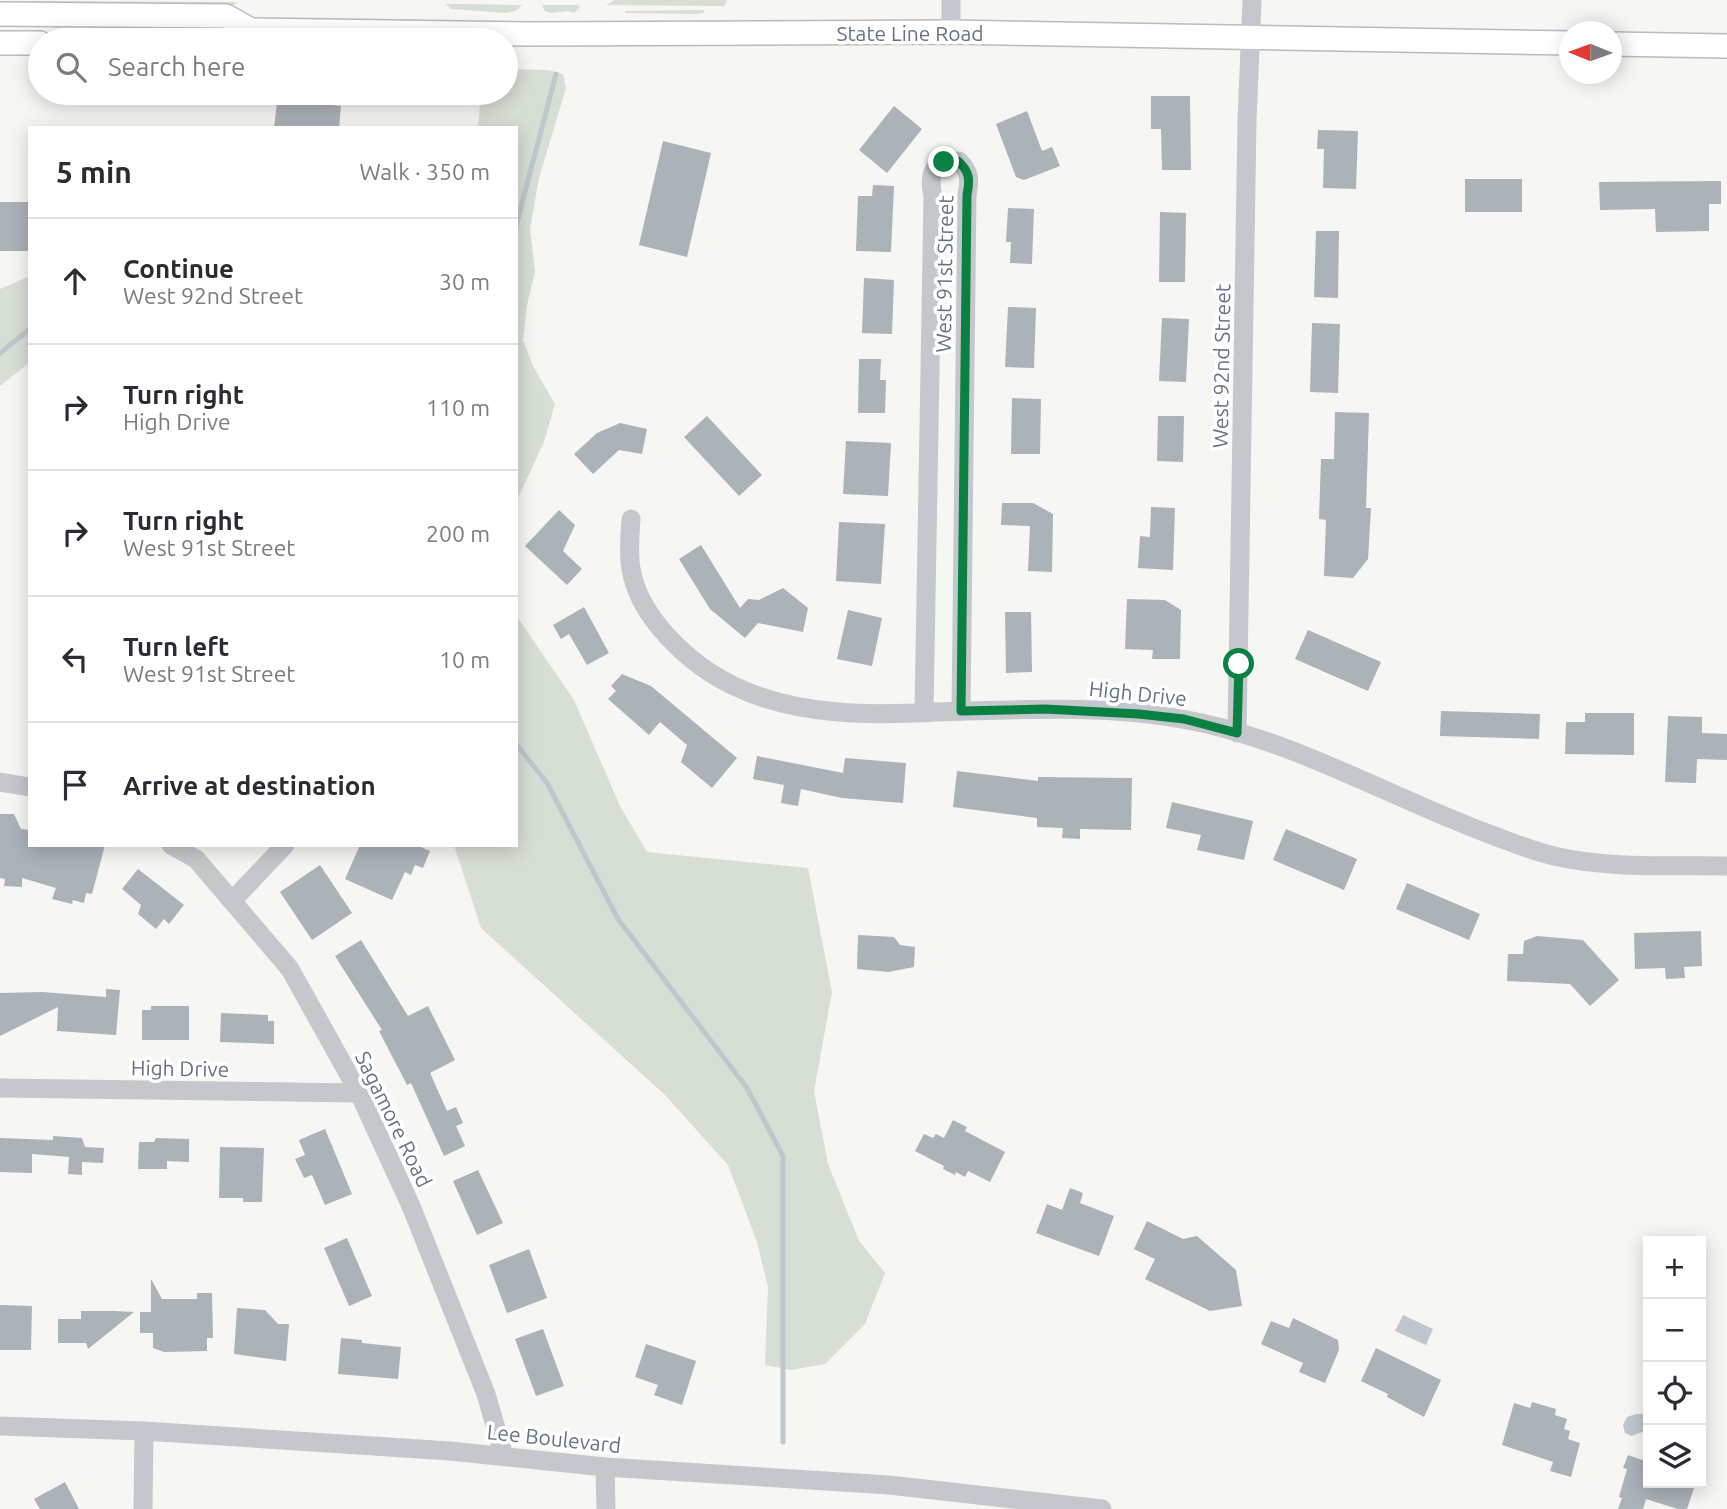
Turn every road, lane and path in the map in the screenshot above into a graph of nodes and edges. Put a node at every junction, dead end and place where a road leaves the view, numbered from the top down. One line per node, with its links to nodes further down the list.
1 (951, 0): 5 (street)
2 (1252, 0): 7 (street, West 92nd Street)
3 (0, 14): 4 (main road, State Line Road)
4 (247, 28)
5 (951, 32): 6 (main road, State Line Road); 7 (main road, State Line Road)
6 (518, 34)
7 (1251, 37): 10 (main road, State Line Road); 16 (street, West 92nd Street)
8 (0, 43): 9 (main road)
9 (28, 43)
10 (1559, 43)
11 (1622, 44): 12 (main road)
12 (1727, 46)
13 (631, 519): 15 (street, High Drive)
14 (961, 711): 15 (street, High Drive); 15 (street, West 91st Street); 16 (street, High Drive)
15 (924, 713)
16 (1237, 733): 21 (street, High Drive)
17 (0, 782): 18 (street)
18 (28, 787)
19 (175, 847): 22 (street, Sagamore Road)
20 (283, 847): 22 (street)
21 (1727, 866)
22 (232, 901): 24 (street, Sagamore Road)
23 (0, 1088): 24 (street, High Drive)
24 (359, 1093): 27 (street, Sagamore Road)
25 (0, 1426): 26 (street, Lee Boulevard)
26 (144, 1432): 27 (street, Lee Boulevard); 29 (street)
27 (504, 1456): 28 (street, Lee Boulevard)
28 (605, 1466): 30 (street); 31 (street, Lee Boulevard)
29 (143, 1509)
30 (606, 1509)
31 (1102, 1509)

